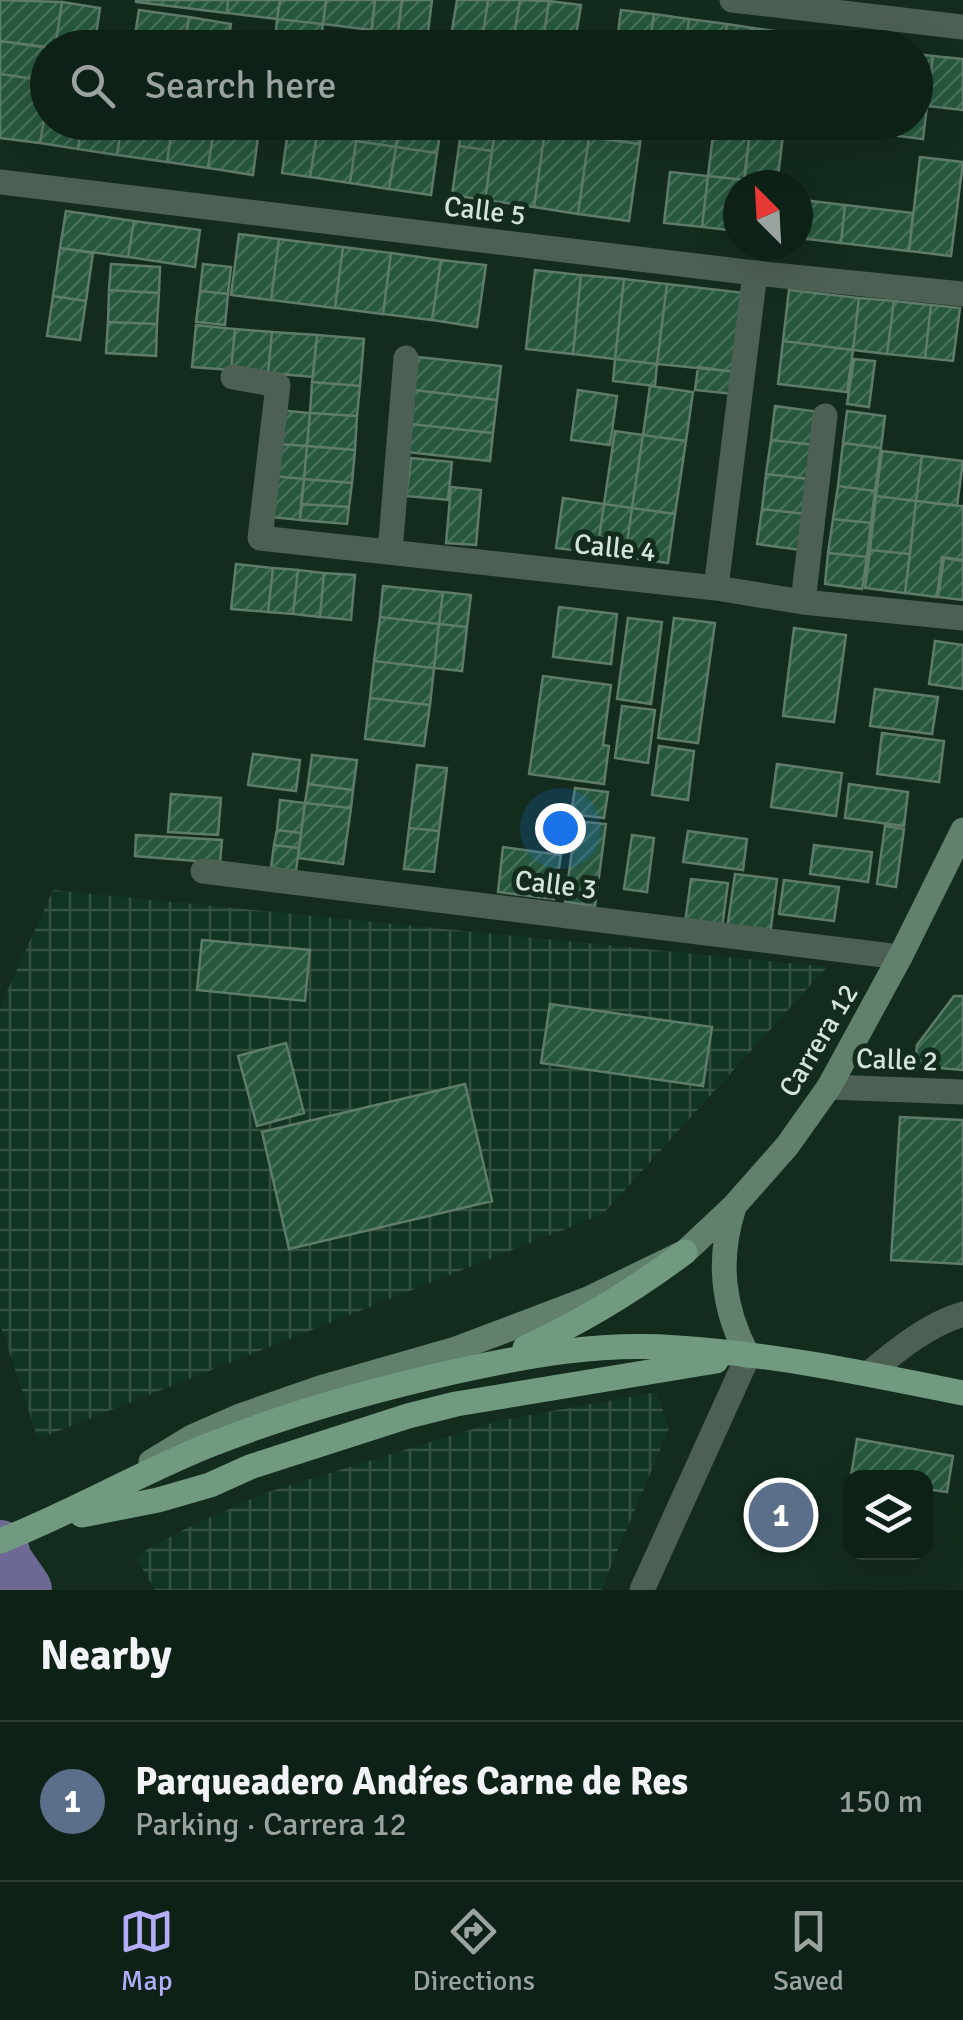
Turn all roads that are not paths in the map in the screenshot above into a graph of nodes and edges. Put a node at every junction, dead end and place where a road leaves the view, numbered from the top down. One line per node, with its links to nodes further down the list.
1 (732, 0): 2 (street)
2 (963, 28)
3 (0, 182): 4 (street, Calle 5)
4 (756, 273): 5 (street, Calle 5); 10 (street)
5 (963, 294)
6 (406, 358): 9 (street)
7 (233, 377): 9 (street, Calle 4)
8 (825, 416): 11 (street)
9 (390, 552): 10 (street, Calle 4)
10 (716, 588): 11 (street, Calle 4)
11 (803, 602): 12 (street, Calle 4)
12 (963, 618)
13 (963, 830): 15 (main road, Carrera 12)
14 (204, 871): 15 (street, Calle 3)
15 (900, 957): 16 (main road, Carrera 12)
16 (829, 1087): 17 (street, Calle 2); 18 (main road, Carrera 12)
17 (963, 1092)
18 (734, 1206): 19 (main road, Carrera 12); 21 (main road)
19 (685, 1252): 22 (main road); 26 (main road, Carrera 12)
20 (963, 1314): 23 (street)
21 (748, 1356): 22 (main road); 23 (main road); 25 (main road); 29 (street)
22 (468, 1369): 25 (main road); 26 (main road)
23 (868, 1374): 24 (main road)
24 (963, 1393)
25 (250, 1468): 27 (main road)
26 (122, 1484): 27 (main road)
27 (52, 1520): 28 (main road)
28 (0, 1541)
29 (642, 1590)

